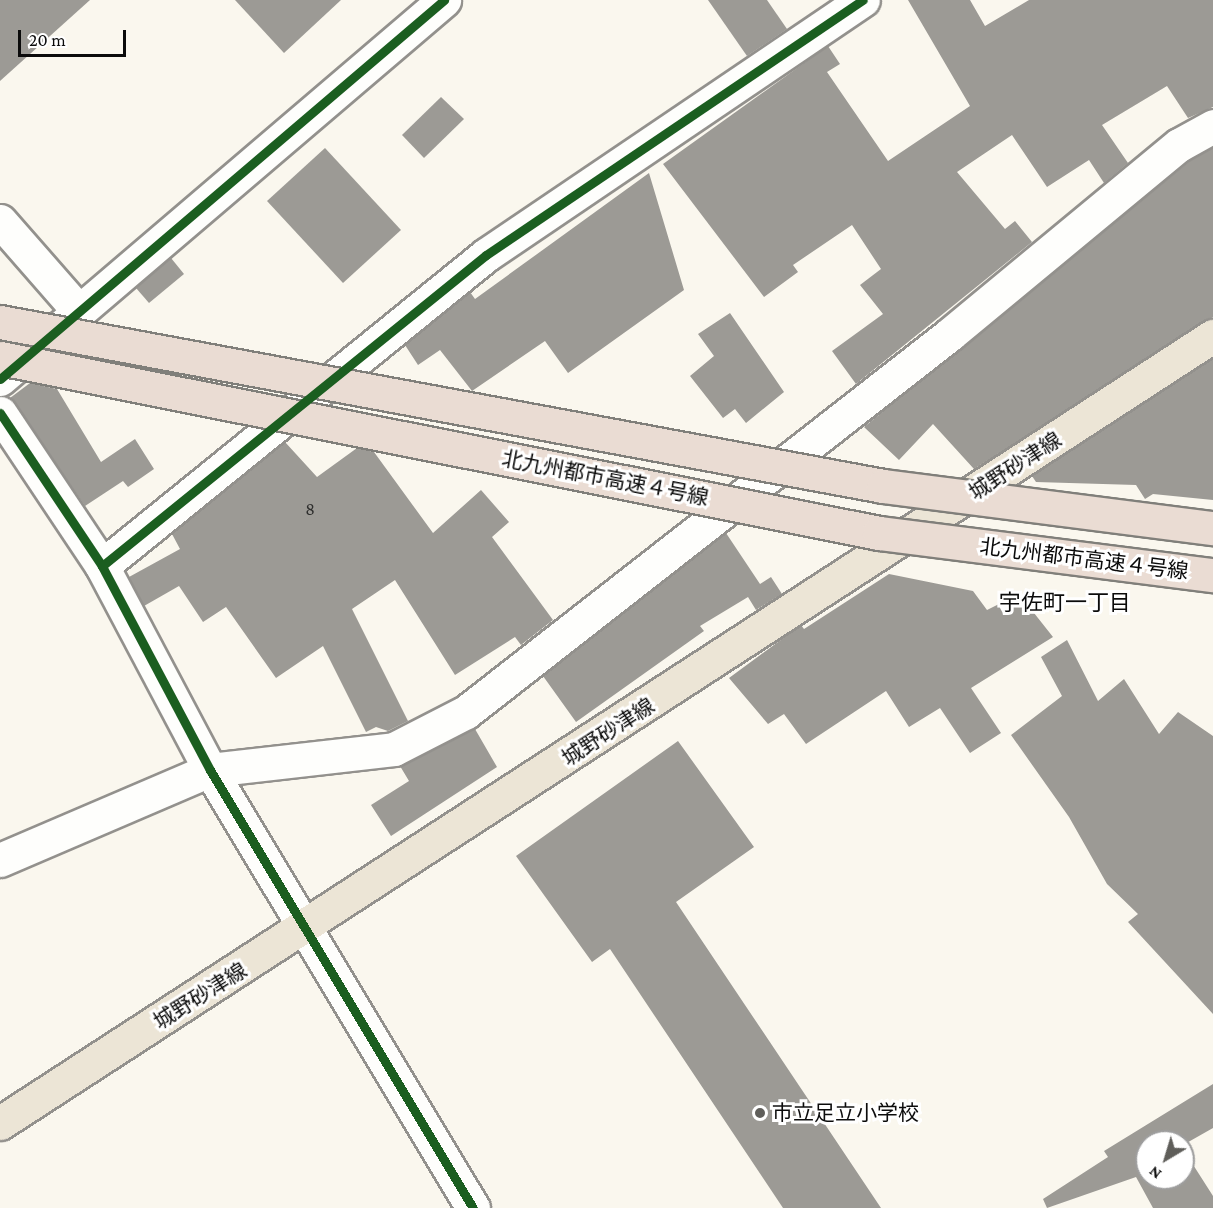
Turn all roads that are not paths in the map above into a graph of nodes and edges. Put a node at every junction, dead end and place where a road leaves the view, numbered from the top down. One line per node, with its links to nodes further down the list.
1 (444, 0): 5 (street)
2 (863, 0): 12 (street)
3 (1213, 126): 14 (street)
4 (0, 221): 5 (street)
5 (78, 310): 9 (street)
6 (0, 322): 11 (highway, 北九州都市高速４号線, bridge)
7 (1213, 336): 16 (main road, 城野砂津線)
8 (0, 358): 13 (highway, 北九州都市高速４号線, bridge)
9 (0, 379)
10 (0, 413): 12 (street)
11 (1213, 528)
12 (102, 566): 14 (street)
13 (1213, 575)
14 (210, 770): 15 (street); 16 (street)
15 (0, 860)
16 (308, 928): 17 (main road, 城野砂津線); 18 (street)
17 (0, 1123)
18 (473, 1208)

